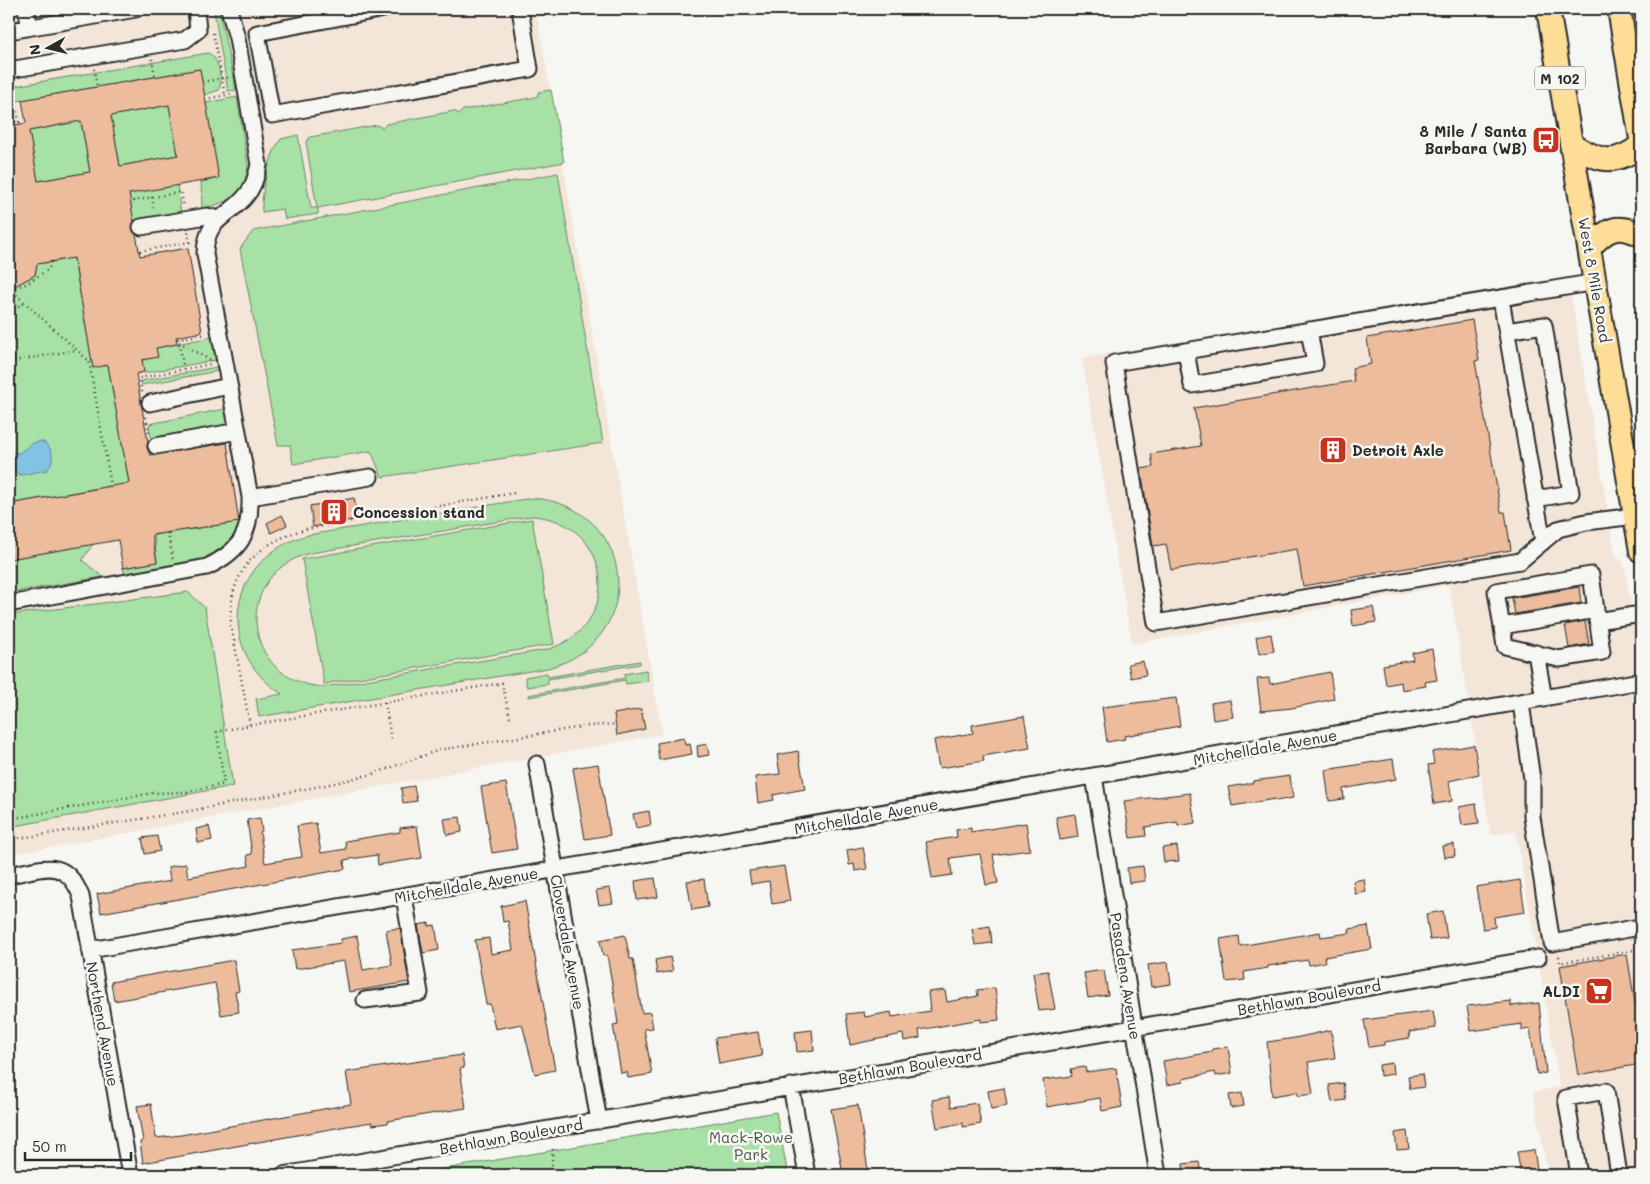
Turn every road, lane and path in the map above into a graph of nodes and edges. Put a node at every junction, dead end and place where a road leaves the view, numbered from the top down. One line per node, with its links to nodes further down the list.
1 (26, 9): 9 (street)
2 (136, 9): 9 (street)
3 (196, 9): 14 (street)
4 (229, 9): 29 (street)
5 (384, 9): 6 (street)
6 (520, 9)
7 (1548, 9): 25 (highway, West 8 Mile Road / M 102)
8 (1619, 9): 24 (highway)
9 (30, 27): 10 (street)
10 (9, 31)
11 (212, 31): 17 (path)
12 (152, 58): 16 (path)
13 (94, 68): 19 (path)
14 (10, 76): 23 (path)
15 (235, 76): 17 (path)
16 (155, 77)
17 (222, 78): 18 (path); 21 (path)
18 (202, 82)
19 (97, 87)
20 (238, 93): 21 (path)
21 (225, 95): 22 (path)
22 (205, 99)
23 (9, 124)
24 (1640, 124)
25 (1571, 144): 26 (highway); 33 (highway, West 8 Mile Road / M 102)
26 (1641, 145)
27 (181, 192): 28 (path)
28 (133, 201)
29 (218, 219): 30 (street); 49 (street)
30 (141, 227)
31 (1641, 235): 33 (highway)
32 (190, 242): 34 (path)
33 (1590, 247): 36 (highway, West 8 Mile Road / M 102)
34 (140, 251)
35 (51, 262): 38 (path)
36 (1596, 282): 37 (street); 58 (highway, West 8 Mile Road / M 102)
37 (1501, 299): 40 (street); 41 (street)
38 (25, 303): 39 (path); 44 (path)
39 (9, 310)
40 (1309, 330): 45 (street); 45 (street)
41 (1507, 331): 57 (street); 57 (street)
42 (213, 333): 43 (path)
43 (179, 342): 47 (path); 48 (path)
44 (77, 350): 46 (path); 54 (path)
45 (1186, 351): 60 (street)
46 (9, 362)
47 (216, 363)
48 (184, 369)
49 (229, 386): 50 (street); 51 (street)
50 (150, 402)
51 (238, 431): 52 (street); 56 (street)
52 (156, 446)
53 (370, 477): 56 (street)
54 (111, 485)
55 (514, 493): 74 (path)
56 (250, 497): 63 (street)
57 (1535, 500): 60 (street)
58 (1635, 516): 60 (street); 61 (highway, West 8 Mile Road / M 102)
59 (168, 533): 62 (path)
60 (1543, 542)
61 (1641, 551)
62 (174, 567)
63 (9, 604)
64 (1641, 614): 65 (street)
65 (1596, 616): 66 (street); 66 (street); 67 (street)
66 (1502, 626): 67 (street)
67 (1536, 653): 69 (street)
68 (1641, 681): 69 (street, Mitchelldale Avenue)
69 (1544, 699): 71 (street, Mitchelldale Avenue)
70 (385, 702): 72 (path); 74 (path); 75 (path)
71 (1521, 702): 77 (street, Mitchelldale Avenue); 83 (street)
72 (510, 718)
73 (614, 724): 79 (path)
74 (250, 725): 78 (path)
75 (391, 739)
76 (537, 764): 80 (street, Cloverdale Avenue)
77 (1094, 776): 80 (street, Mitchelldale Avenue); 89 (street, Pasadena Avenue)
78 (9, 819)
79 (9, 840)
80 (555, 869): 82 (street, Mitchelldale Avenue); 91 (street, Cloverdale Avenue)
81 (9, 875): 84 (street, Northend Avenue)
82 (404, 896): 84 (street, Mitchelldale Avenue); 88 (street)
83 (1641, 929)
84 (90, 950): 93 (street, Northend Avenue)
85 (1634, 950): 86 (path)
86 (1558, 956)
87 (1538, 958): 89 (street, Bethlawn Boulevard)
88 (366, 1000)
89 (1134, 1027): 90 (street, Bethlawn Boulevard); 97 (street, Pasadena Avenue)
90 (791, 1086): 91 (street, Bethlawn Boulevard); 96 (street)
91 (599, 1121): 94 (street, Bethlawn Boulevard)
92 (554, 1148): 95 (path)
93 (130, 1175)
94 (282, 1175)
95 (551, 1175)
96 (807, 1175)
97 (1158, 1175)
98 (1578, 1175): 99 (street)
99 (1619, 1175)

